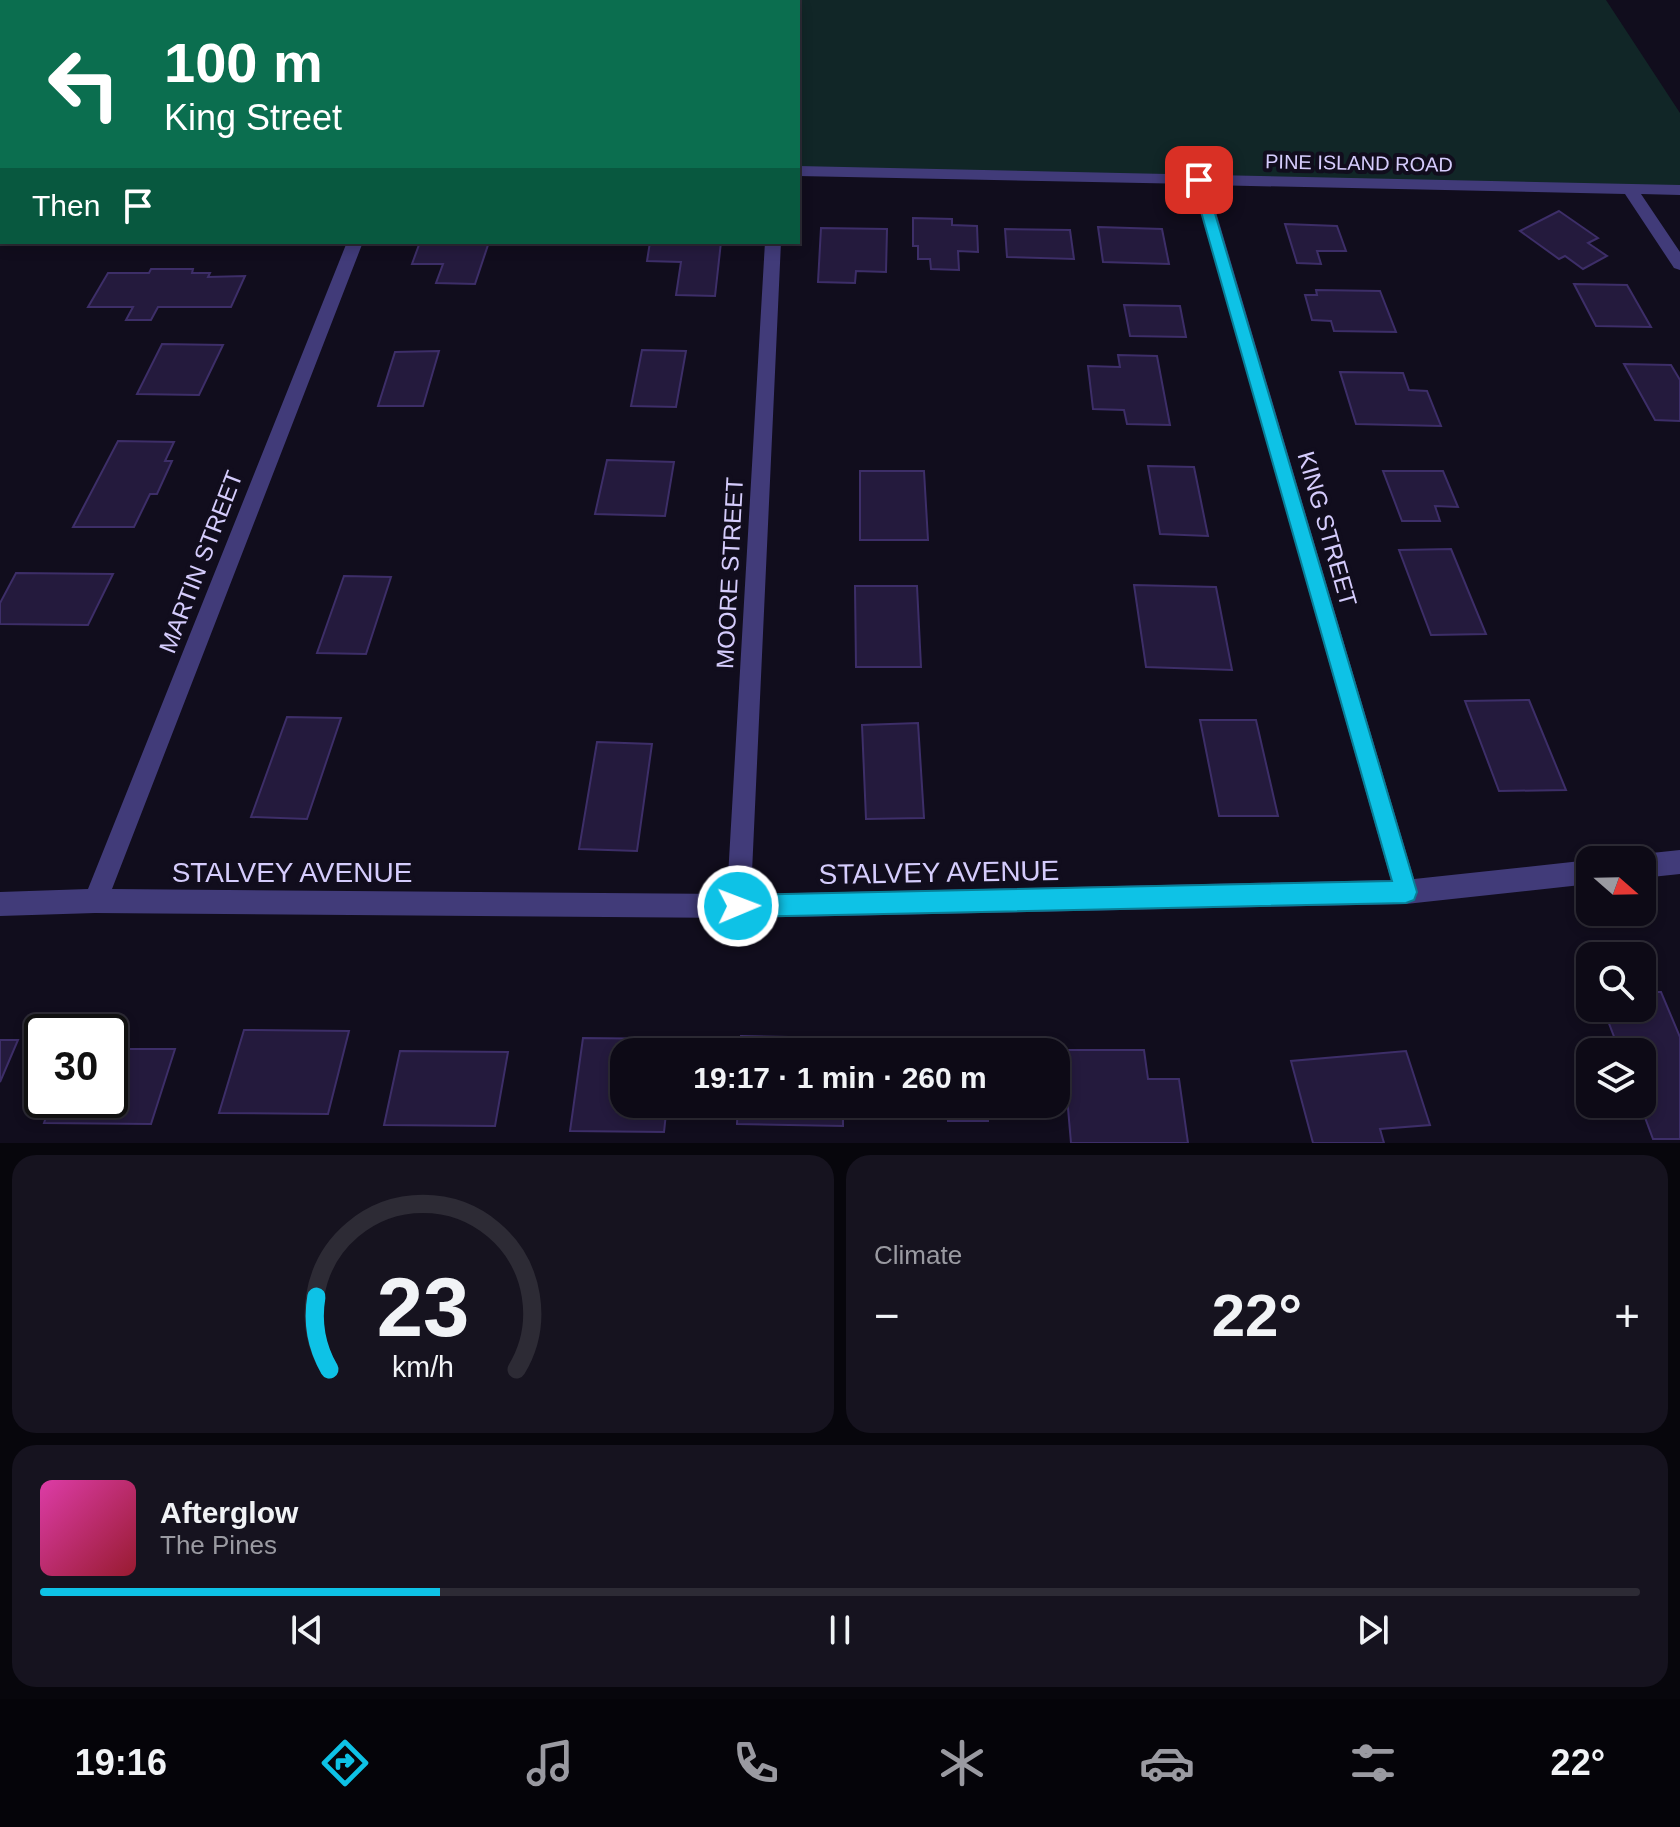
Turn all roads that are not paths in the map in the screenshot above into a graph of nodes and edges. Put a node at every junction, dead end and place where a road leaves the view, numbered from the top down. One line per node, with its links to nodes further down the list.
1 (800, 171): 2 (street, PINE ISLAND ROAD)
2 (1199, 180): 3 (street, PINE ISLAND ROAD); 11 (street, KING STREET)
3 (1629, 188): 4 (street, PINE ISLAND ROAD); 7 (street)
4 (1680, 190)
5 (354, 244): 12 (street, MARTIN STREET)
6 (773, 244): 14 (street, MOORE STREET)
7 (1680, 264)
8 (1680, 862): 9 (street)
9 (1656, 865)
10 (1576, 874): 11 (street, STALVEY AVENUE)
11 (1406, 892): 14 (street, STALVEY AVENUE)
12 (95, 901): 13 (street, STALVEY AVENUE); 14 (street, STALVEY AVENUE)
13 (0, 904)
14 (738, 906)

